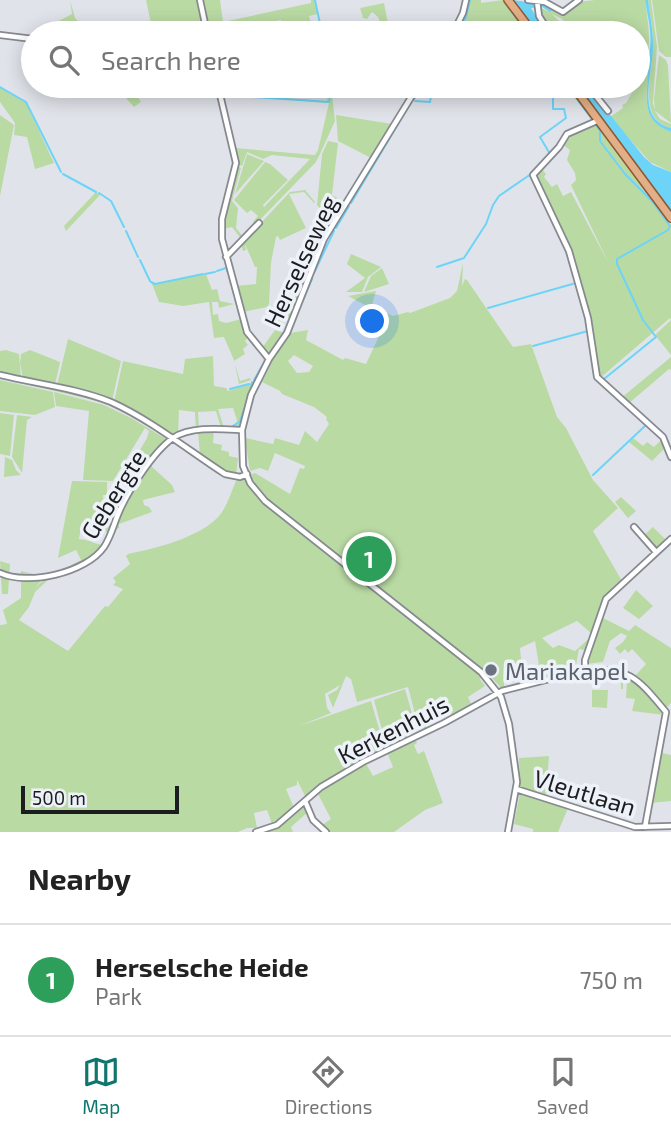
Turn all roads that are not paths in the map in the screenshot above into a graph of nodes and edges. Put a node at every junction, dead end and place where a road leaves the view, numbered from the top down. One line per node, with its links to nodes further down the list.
1 (200, 0): 7 (street)
2 (466, 0): 8 (street)
3 (508, 0): 9 (main road)
4 (528, 0): 6 (street)
5 (579, 0): 6 (street)
6 (537, 4): 10 (street)
7 (204, 21)
8 (459, 21)
9 (524, 21)
10 (542, 21)
11 (0, 35): 12 (street)
12 (21, 38)
13 (221, 98): 21 (street)
14 (411, 98): 22 (street, Herselseweg)
15 (581, 98): 18 (main road)
16 (598, 98): 17 (street)
17 (608, 111)
18 (596, 120): 19 (main road); 26 (street)
19 (671, 218)
20 (260, 223): 21 (street)
21 (226, 257): 22 (street)
22 (269, 359): 24 (street, Herselseweg)
23 (0, 375): 25 (street)
24 (242, 430): 25 (street); 27 (street, Herselseweg)
25 (172, 439): 27 (street); 31 (street, Gebergte)
26 (671, 457)
27 (247, 474): 33 (street, Herselseweg)
28 (634, 527): 30 (street)
29 (671, 540): 30 (street)
30 (656, 552): 32 (street)
31 (0, 573)
32 (585, 670): 33 (street, Kerkenhuis); 37 (street, Kerkenhuis)
33 (499, 692): 34 (street); 35 (street, Kerkenhuis)
34 (516, 789): 37 (street, Vleutlaan); 40 (street)
35 (305, 801): 38 (street, Kerkenhuis); 39 (street)
36 (671, 826): 37 (street, Vleutlaan)
37 (645, 827)
38 (257, 832)
39 (326, 832)
40 (508, 832)

